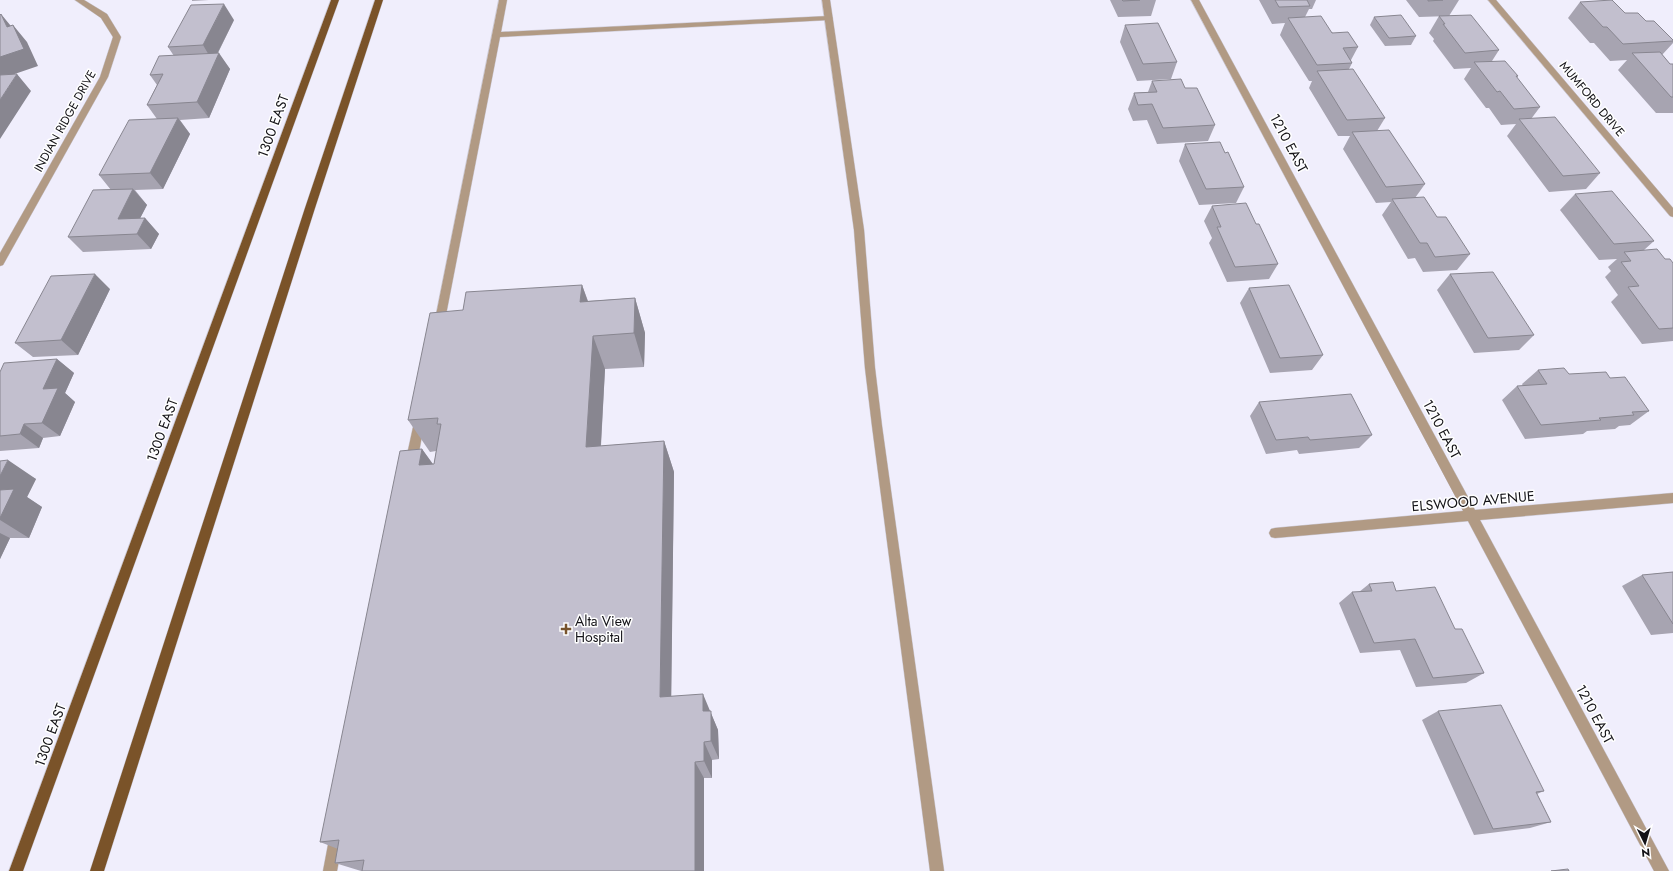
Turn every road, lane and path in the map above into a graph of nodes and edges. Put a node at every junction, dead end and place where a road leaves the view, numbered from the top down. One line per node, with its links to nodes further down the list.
1 (79, 0): 11 (street, INDIAN RIDGE DRIVE)
2 (335, 0): 19 (main road, 1300 EAST)
3 (380, 0): 20 (main road)
4 (503, 0): 9 (street)
5 (826, 0): 8 (street)
6 (1195, 0): 16 (street, 1210 EAST)
7 (1492, 0): 10 (street, MUMFORD DRIVE)
8 (829, 18): 9 (street); 22 (street)
9 (496, 35): 12 (street)
10 (1673, 214)
11 (0, 262)
12 (436, 340)
13 (422, 410): 14 (street)
14 (409, 472)
15 (1673, 498): 16 (street, ELSWOOD AVENUE)
16 (1471, 516): 17 (street, ELSWOOD AVENUE); 23 (street, 1210 EAST)
17 (1276, 533)
18 (339, 824): 21 (street)
19 (16, 871)
20 (97, 871)
21 (330, 871)
22 (936, 871)
23 (1662, 871)

